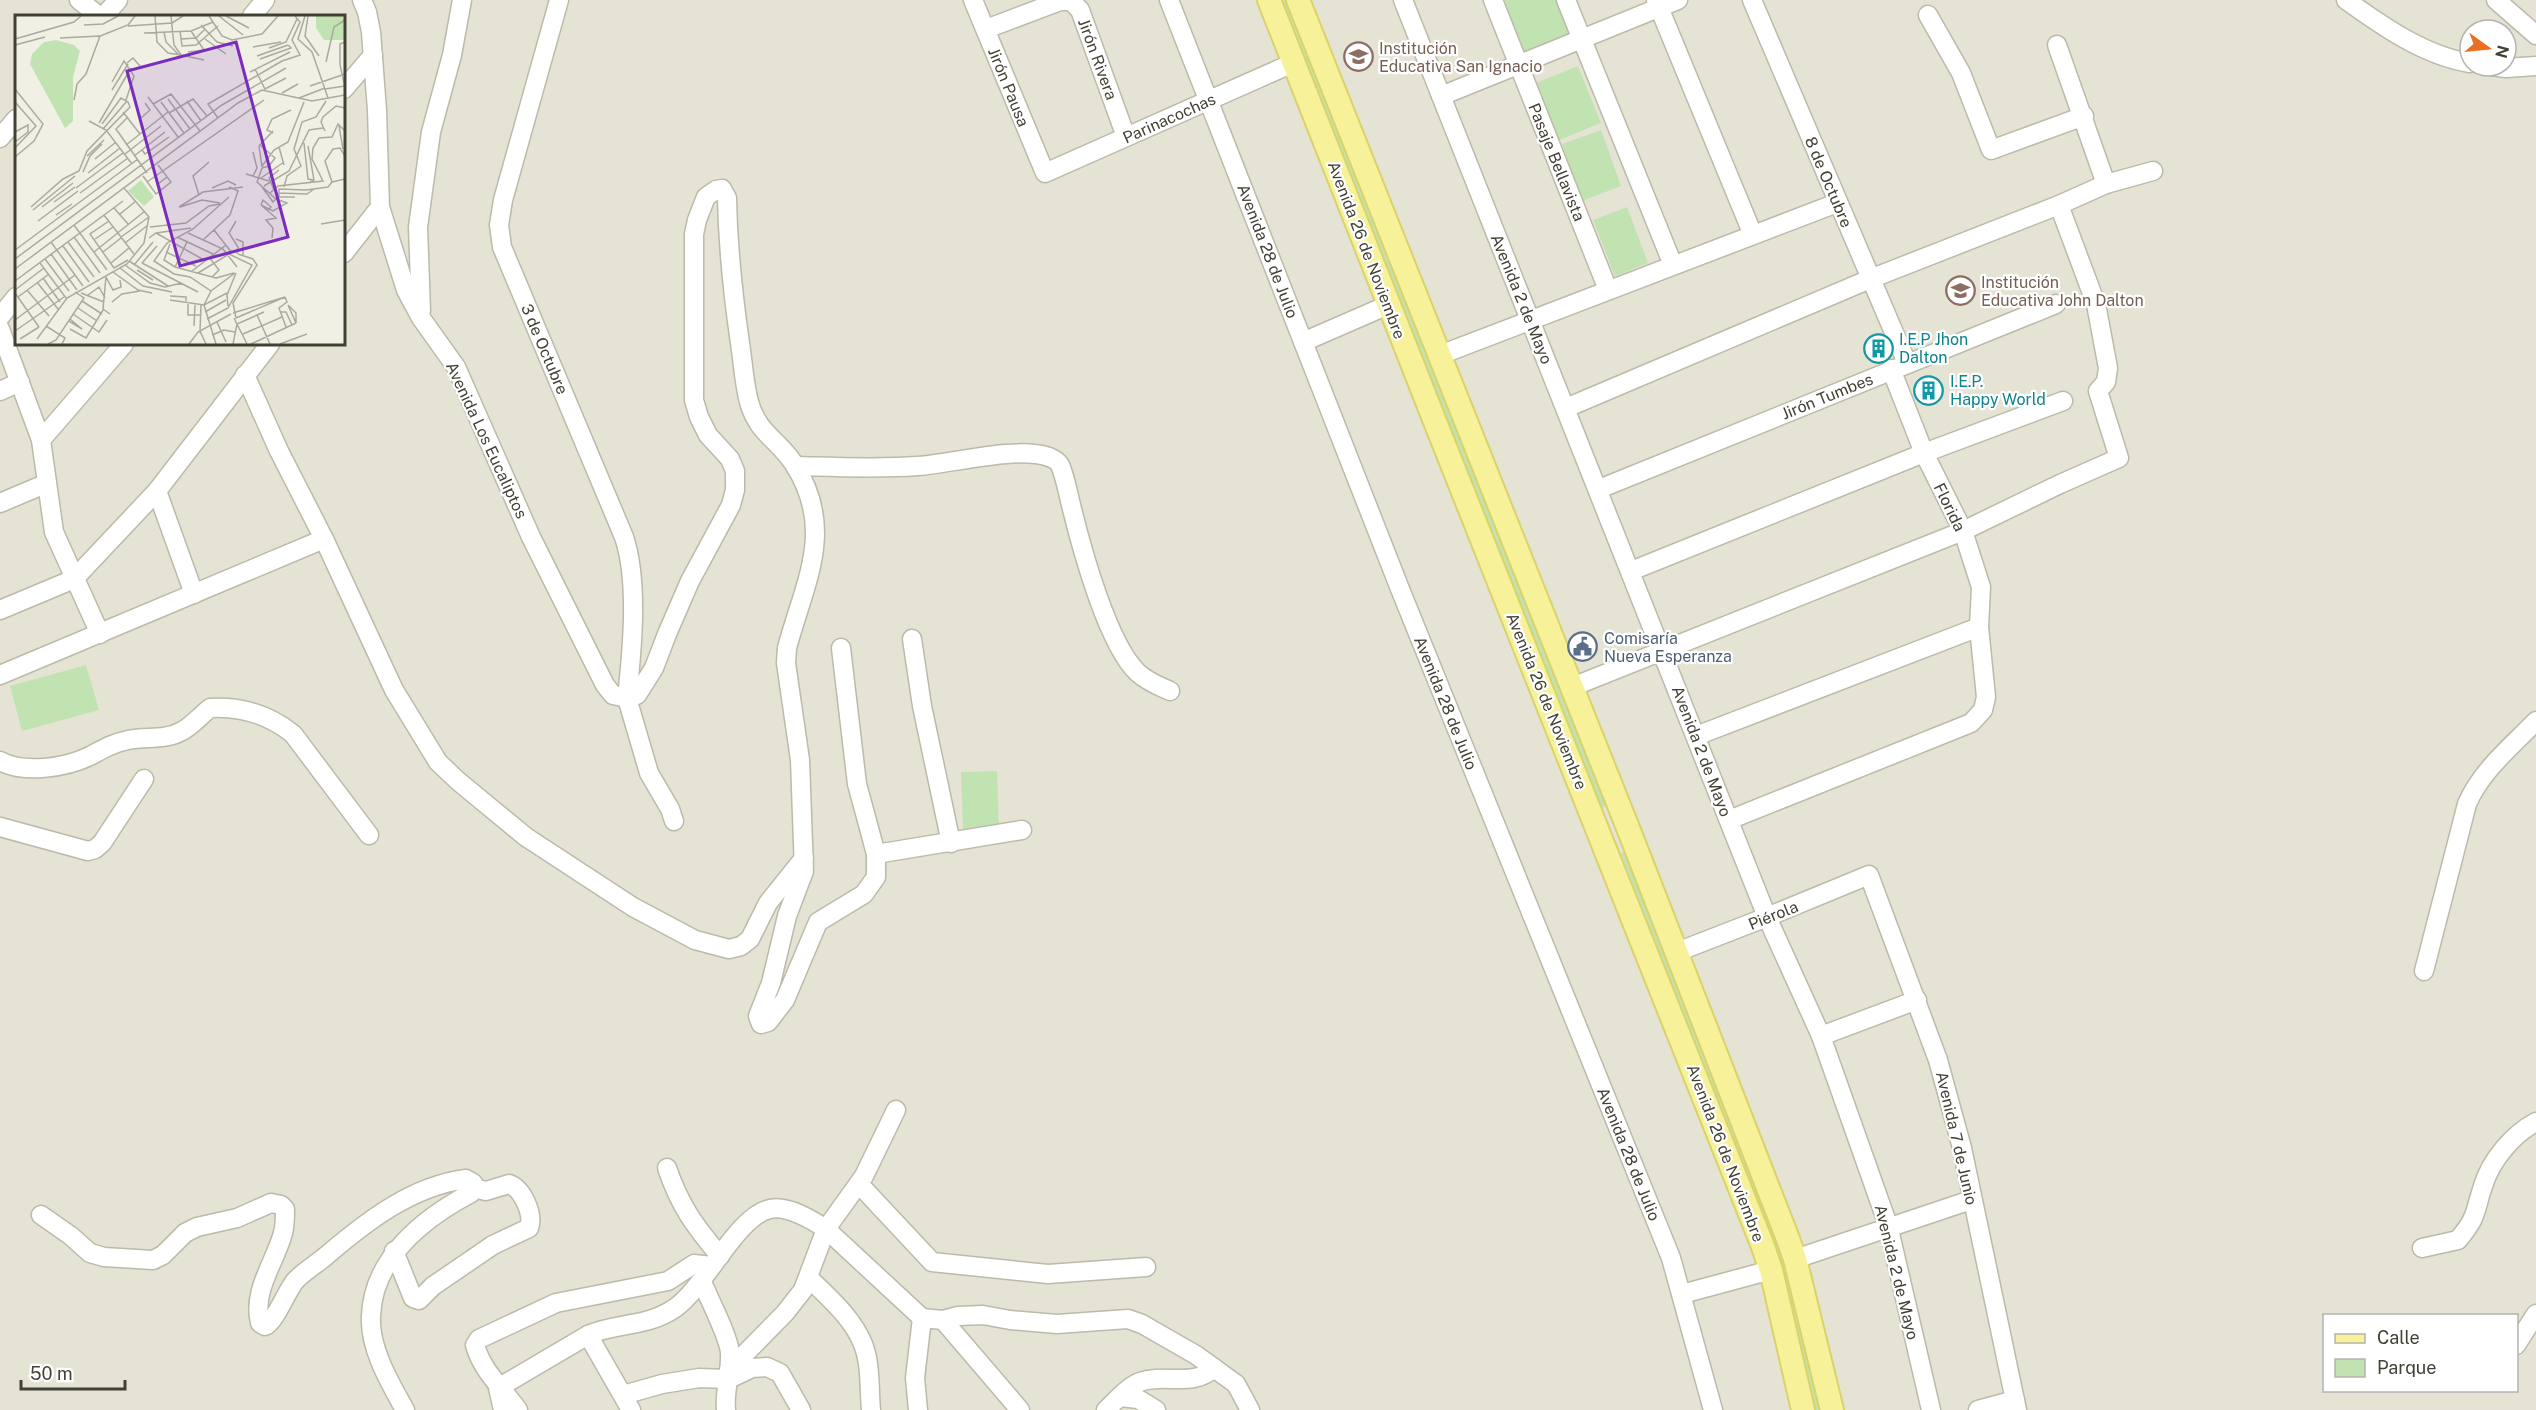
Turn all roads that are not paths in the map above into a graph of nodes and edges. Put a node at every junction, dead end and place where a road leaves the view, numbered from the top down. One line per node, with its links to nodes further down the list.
1 (79, 0): 19 (street)
2 (118, 0): 20 (street)
3 (265, 0): 21 (street)
4 (362, 0): 27 (street, Avenida Los Eucaliptos)
5 (462, 0): 55 (street)
6 (559, 0): 89 (street, 3 de Octubre)
7 (974, 0): 23 (street, Jirón Pausa)
8 (1169, 0): 35 (street, Avenida 28 de Julio)
9 (1269, 0): 29 (main road, Avenida 26 de Noviembre)
10 (1298, 0): 61 (main road, Avenida 26 de Noviembre)
11 (1403, 0): 34 (street, Avenida 2 de Mayo)
12 (1493, 0): 30 (street, Pasaje Bellavista)
13 (1566, 0): 25 (street)
14 (1678, 0): 18 (street)
15 (1752, 0): 43 (street, 8 de Octubre)
16 (2346, 0): 28 (street)
17 (2496, 0): 24 (street)
18 (1658, 4): 25 (street); 46 (street)
19 (98, 15)
20 (105, 15)
21 (253, 15)
22 (1928, 15): 36 (street)
23 (986, 29): 38 (street, Jirón Rivera); 41 (street, Jirón Pausa)
24 (2536, 35)
25 (1582, 39): 30 (street); 48 (street)
26 (2057, 45): 36 (street)
27 (373, 55): 33 (street); 45 (street, Avenida Los Eucaliptos)
28 (2458, 61)
29 (1293, 63): 35 (street, Parinacochas); 53 (main road, Avenida 26 de Noviembre)
30 (1519, 65): 34 (street); 50 (street, Pasaje Bellavista)
31 (2536, 66): 32 (street)
32 (2518, 67)
33 (345, 88)
34 (1441, 96): 56 (street, Avenida 2 de Mayo)
35 (1209, 100): 38 (street, Parinacochas); 58 (street, Avenida 28 de Julio)
36 (2084, 116): 42 (street)
37 (15, 120): 39 (street)
38 (1126, 137): 41 (street, Parinacochas)
39 (0, 138)
40 (2153, 171): 42 (street)
41 (1045, 173)
42 (2106, 184): 44 (street)
43 (1837, 203): 46 (street); 49 (street, 8 de Octubre)
44 (2059, 205): 49 (street); 75 (street)
45 (380, 207): 47 (street); 55 (street, Avenida Los Eucaliptos)
46 (1753, 235): 48 (street)
47 (345, 252)
48 (1673, 265): 50 (street)
49 (1870, 279): 62 (street, 8 de Octubre); 67 (street)
50 (1608, 290): 56 (street)
51 (15, 298): 54 (street)
52 (2056, 304): 62 (street, Jirón Tumbes)
53 (1388, 305): 58 (street); 100 (main road, Avenida 26 de Noviembre)
54 (0, 317)
55 (421, 318): 89 (street, Avenida Los Eucaliptos)
56 (1529, 320): 61 (street); 67 (street, Avenida 2 de Mayo)
57 (0, 330): 64 (street)
58 (1303, 342): 127 (street, Avenida 28 de Julio)
59 (123, 345): 68 (street)
60 (269, 345): 63 (street)
61 (1440, 355): 87 (main road, Avenida 26 de Noviembre)
62 (1899, 366): 69 (street, Florida); 72 (street, Jirón Tumbes)
63 (245, 375): 73 (street); 76 (street)
64 (20, 382): 65 (street); 68 (street)
65 (0, 391)
66 (2062, 401): 69 (street)
67 (1566, 408): 72 (street, Avenida 2 de Mayo)
68 (41, 440): 71 (street)
69 (1924, 453): 75 (street, Florida); 77 (street)
70 (795, 466): 88 (street); 89 (street); 103 (street)
71 (45, 484): 74 (street); 78 (street)
72 (1599, 489): 77 (street, Avenida 2 de Mayo)
73 (157, 491): 78 (street); 79 (street)
74 (0, 503)
75 (1963, 531): 81 (street, Florida); 85 (street)
76 (324, 539): 79 (street); 103 (street)
77 (1631, 571): 85 (street, Avenida 2 de Mayo)
78 (74, 579): 80 (street); 82 (street)
79 (194, 594): 82 (street)
80 (0, 610)
81 (1979, 627): 91 (street); 94 (street, Florida)
82 (100, 634): 86 (street)
83 (912, 639): 101 (street)
84 (841, 648): 102 (street)
85 (1663, 650): 87 (street); 91 (street, Avenida 2 de Mayo)
86 (0, 675)
87 (1572, 687): 97 (main road, Avenida 26 de Noviembre)
88 (1170, 691)
89 (627, 698): 95 (street)
90 (2536, 721): 107 (street)
91 (1696, 736): 94 (street, Avenida 2 de Mayo)
92 (0, 761): 99 (street)
93 (144, 779): 96 (street)
94 (1729, 820): 105 (street, Avenida 2 de Mayo)
95 (674, 821)
96 (0, 827)
97 (1628, 828): 100 (main road); 106 (main road, Avenida 26 de Noviembre)
98 (1022, 830): 101 (street)
99 (369, 835)
100 (1603, 839): 124 (main road, Avenida 26 de Noviembre)
101 (951, 843): 102 (street)
102 (876, 854): 103 (street)
103 (805, 856)
104 (1869, 875): 105 (street, Piérola); 108 (street, Avenida 7 de Junio)
105 (1767, 917): 106 (street, Piérola); 109 (street, Avenida 2 de Mayo)
106 (1677, 952): 121 (main road, Avenida 26 de Noviembre)
107 (2424, 971)
108 (1917, 1000): 109 (street); 115 (street, Avenida 7 de Junio)
109 (1821, 1036): 118 (street, Avenida 2 de Mayo)
110 (896, 1110): 113 (street)
111 (2536, 1122): 119 (street)
112 (667, 1168): 122 (street)
113 (859, 1184): 117 (street); 123 (street)
114 (474, 1188): 116 (street); 120 (street); 120 (street)
115 (1971, 1200): 118 (street); 138 (street, Avenida 7 de Junio)
116 (41, 1215)
117 (826, 1228): 122 (street); 125 (street); 129 (street)
118 (1889, 1229): 121 (street); 153 (street, Avenida 2 de Mayo)
119 (2421, 1248)
120 (394, 1251): 139 (street)
121 (1795, 1259): 152 (main road, Avenida 26 de Noviembre)
122 (716, 1261): 126 (street); 135 (street)
123 (1146, 1267)
124 (1771, 1270): 127 (street); 151 (main road, Avenida 26 de Noviembre)
125 (809, 1278): 134 (street); 144 (street)
126 (702, 1282): 131 (street); 134 (street)
127 (1682, 1294): 150 (street, Avenida 28 de Julio)
128 (2536, 1314): 132 (street)
129 (922, 1318): 130 (street); 145 (street)
130 (944, 1320): 133 (street); 146 (street)
131 (588, 1335): 135 (street); 137 (street)
132 (2518, 1343)
133 (1214, 1368): 136 (street); 149 (street)
134 (729, 1374): 137 (street); 142 (street); 143 (street)
135 (498, 1388): 140 (street); 141 (street)
136 (1120, 1397): 147 (street); 148 (street)
137 (627, 1403)
138 (2016, 1405): 154 (street)
139 (405, 1410)
140 (503, 1410)
141 (519, 1410)
142 (726, 1410)
143 (801, 1410)
144 (871, 1410)
145 (918, 1410)
146 (1020, 1410)
147 (1106, 1410)
148 (1156, 1410)
149 (1250, 1410)
150 (1713, 1410)
151 (1803, 1410)
152 (1832, 1410)
153 (1931, 1410)
154 (1978, 1410)

